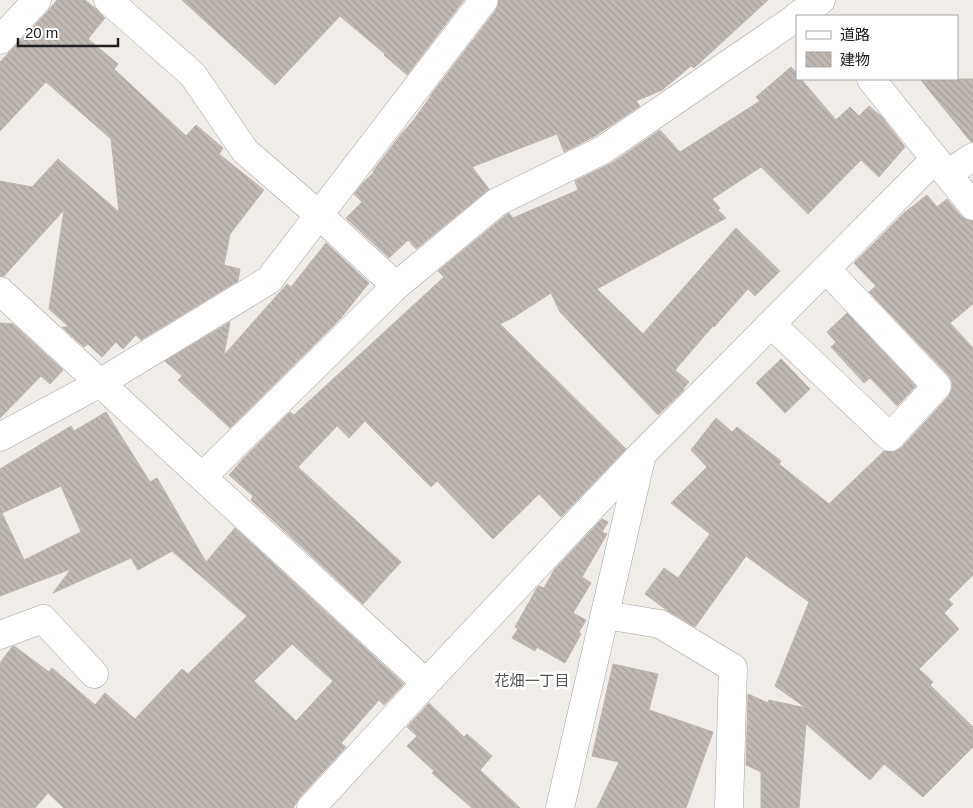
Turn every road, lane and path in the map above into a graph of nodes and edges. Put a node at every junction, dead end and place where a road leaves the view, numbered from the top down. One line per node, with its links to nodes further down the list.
1 (37, 0): 5 (street)
2 (108, 0): 10 (street)
3 (484, 0): 10 (street)
4 (796, 18): 12 (street)
5 (0, 40)
6 (872, 80): 8 (street)
7 (973, 157): 8 (street)
8 (941, 166): 9 (street); 11 (street)
9 (973, 206)
10 (319, 215): 12 (street); 15 (street)
11 (826, 269): 14 (street); 14 (street)
12 (396, 286): 18 (street)
13 (0, 291): 15 (street)
14 (771, 324): 17 (street)
15 (100, 383): 16 (street); 18 (street)
16 (0, 437)
17 (642, 454): 19 (street); 22 (street)
18 (203, 476): 22 (street)
19 (605, 614): 24 (street); 25 (street)
20 (0, 635): 21 (street)
21 (94, 674)
22 (426, 683): 23 (street)
23 (311, 808)
24 (560, 808)
25 (729, 808)

